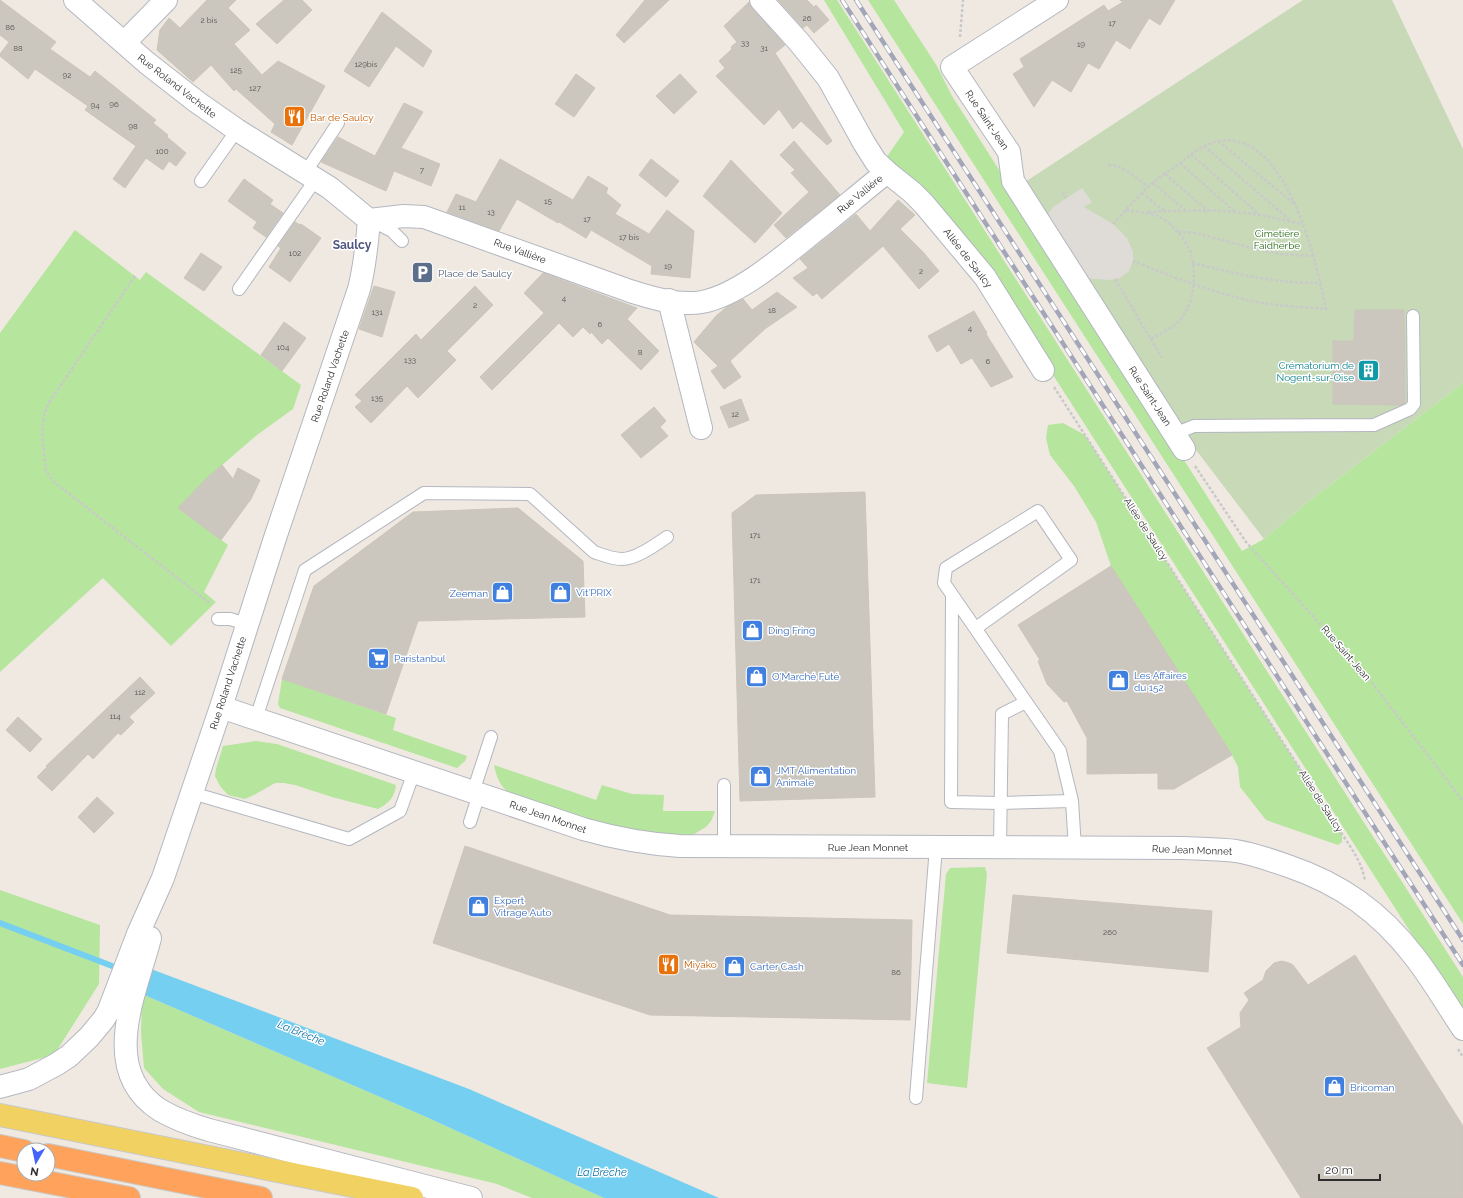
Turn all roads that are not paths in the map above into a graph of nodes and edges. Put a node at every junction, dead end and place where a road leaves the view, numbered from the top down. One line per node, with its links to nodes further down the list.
1 (75, 0): 5 (street, Rue Roland Vachette)
2 (166, 0): 5 (street)
3 (761, 0): 8 (street, Rue Vallière)
4 (1057, 0): 18 (street, Rue Saint-Jean)
5 (124, 43): 7 (street, Rue Roland Vachette)
6 (338, 123): 9 (lane)
7 (237, 130): 9 (street, Rue Roland Vachette); 10 (lane)
8 (887, 172): 14 (street, Rue Vallière); 16 (street, Allée de Saulcy)
9 (311, 176): 11 (street, Rue Roland Vachette); 13 (lane)
10 (201, 182)
11 (369, 220): 12 (lane); 14 (street, Rue Vallière); 22 (street, Rue Roland Vachette)
12 (402, 241)
13 (238, 289)
14 (669, 300): 17 (street)
15 (1413, 316): 18 (lane)
16 (1043, 370)
17 (701, 428)
18 (1179, 442)
19 (667, 537): 26 (lane)
20 (952, 594): 23 (lane); 23 (lane); 33 (lane)
21 (218, 619): 22 (lane)
22 (247, 624): 25 (street, Rue Roland Vachette)
23 (976, 628): 24 (lane)
24 (1026, 702): 32 (lane); 33 (lane)
25 (221, 707): 26 (street, Rue Jean Monnet); 30 (street, Rue Roland Vachette)
26 (256, 718): 28 (street, Rue Jean Monnet)
27 (491, 737): 31 (lane)
28 (414, 772): 30 (lane); 31 (street, Rue Jean Monnet)
29 (724, 786): 35 (lane)
30 (192, 793): 39 (street, Rue Roland Vachette)
31 (476, 793): 34 (lane); 35 (street, Rue Jean Monnet)
32 (1072, 801): 33 (lane); 38 (lane)
33 (1000, 804): 37 (lane)
34 (470, 822)
35 (724, 846): 36 (street, Rue Jean Monnet)
36 (936, 847): 37 (street, Rue Jean Monnet); 42 (lane)
37 (1000, 848): 38 (street, Rue Jean Monnet)
38 (1075, 848): 40 (street, Rue Jean Monnet)
39 (124, 997): 41 (street); 51 (street)
40 (1459, 1037)
41 (0, 1087)
42 (916, 1098)
43 (0, 1115): 50 (main road)
44 (0, 1146): 45 (highway)
45 (16, 1149)
46 (56, 1157): 49 (highway)
47 (0, 1173): 48 (highway)
48 (129, 1198)
49 (261, 1198)
50 (412, 1198)
51 (471, 1198)

